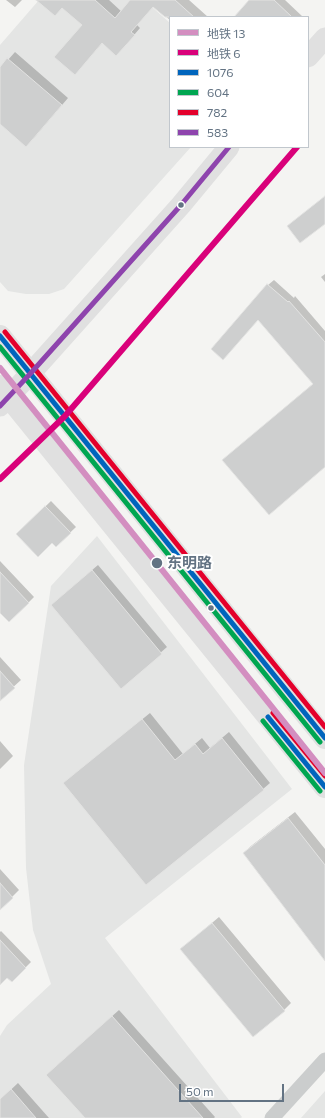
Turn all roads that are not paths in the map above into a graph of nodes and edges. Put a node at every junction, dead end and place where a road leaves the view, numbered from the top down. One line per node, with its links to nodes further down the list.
1 (325, 38): 2 (main road)
2 (309, 56)
3 (228, 148): 5 (main road)
4 (0, 336): 5 (main road)
5 (30, 374): 6 (main road); 7 (main road)
6 (3, 396): 8 (main road)
7 (325, 738)
8 (325, 787)
9 (325, 1060): 10 (street)
10 (272, 1118)

